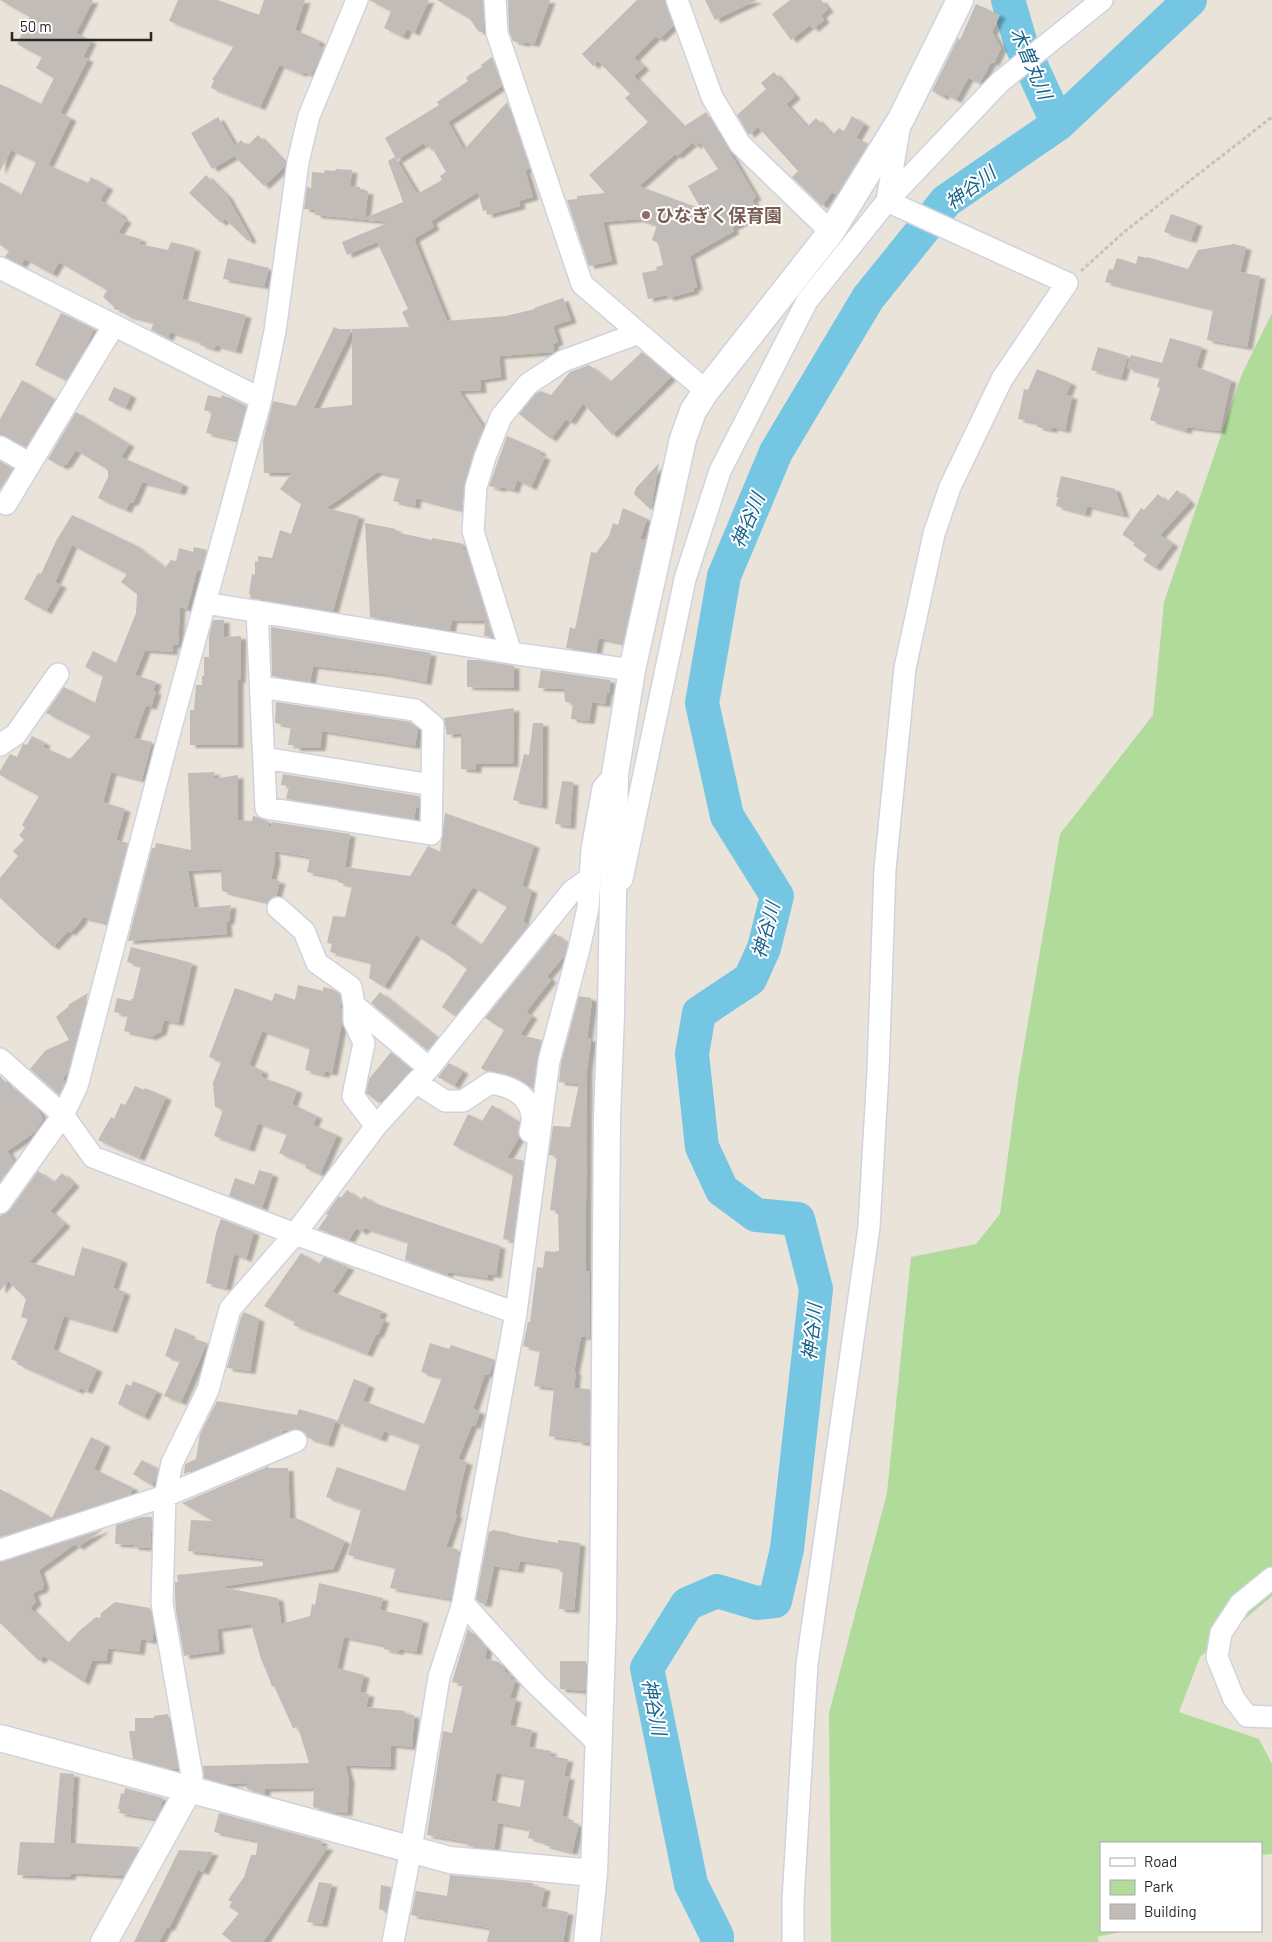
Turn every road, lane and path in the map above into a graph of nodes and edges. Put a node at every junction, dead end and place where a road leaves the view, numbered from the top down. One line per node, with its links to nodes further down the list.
1 (356, 0): 15 (street)
2 (495, 0): 13 (street)
3 (677, 0): 9 (street)
4 (1102, 0): 8 (street)
5 (957, 1): 7 (street)
6 (1272, 117): 11 (path)
7 (901, 119): 8 (street); 9 (street)
8 (887, 201): 11 (street); 28 (street)
9 (831, 232): 14 (street)
10 (0, 268): 12 (street)
11 (1065, 282): 53 (street)
12 (114, 325): 15 (street); 17 (street)
13 (639, 333): 14 (street); 21 (street)
14 (706, 391): 22 (street)
15 (261, 399): 19 (street)
16 (0, 447): 17 (street)
17 (30, 464): 18 (street)
18 (6, 504)
19 (205, 603): 20 (street); 33 (street)
20 (257, 611): 21 (street); 24 (street)
21 (511, 652): 22 (street)
22 (632, 670): 28 (street)
23 (58, 674): 25 (street)
24 (261, 687): 26 (street); 27 (street)
25 (0, 745)
26 (264, 758): 27 (street); 27 (street)
27 (432, 785)
28 (602, 881): 32 (street); 35 (street); 46 (street)
29 (278, 908): 30 (street)
30 (354, 1005): 32 (street); 34 (street)
31 (0, 1059): 33 (street)
32 (422, 1075): 34 (street); 35 (street)
33 (63, 1115): 36 (street); 37 (street)
34 (376, 1126): 37 (street)
35 (538, 1145): 38 (street)
36 (0, 1203)
37 (295, 1234): 38 (street); 40 (street)
38 (516, 1313): 43 (street)
39 (296, 1441): 40 (street)
40 (165, 1496): 41 (street); 47 (street)
41 (0, 1550)
42 (1272, 1578): 44 (street)
43 (463, 1603): 46 (street); 48 (street)
44 (1272, 1717)
45 (0, 1738): 47 (street)
46 (599, 1744): 49 (street)
47 (189, 1789): 48 (street); 50 (street)
48 (411, 1849): 49 (street); 51 (street)
49 (594, 1873): 52 (street)
50 (104, 1942)
51 (394, 1942)
52 (587, 1942)
53 (793, 1942)

